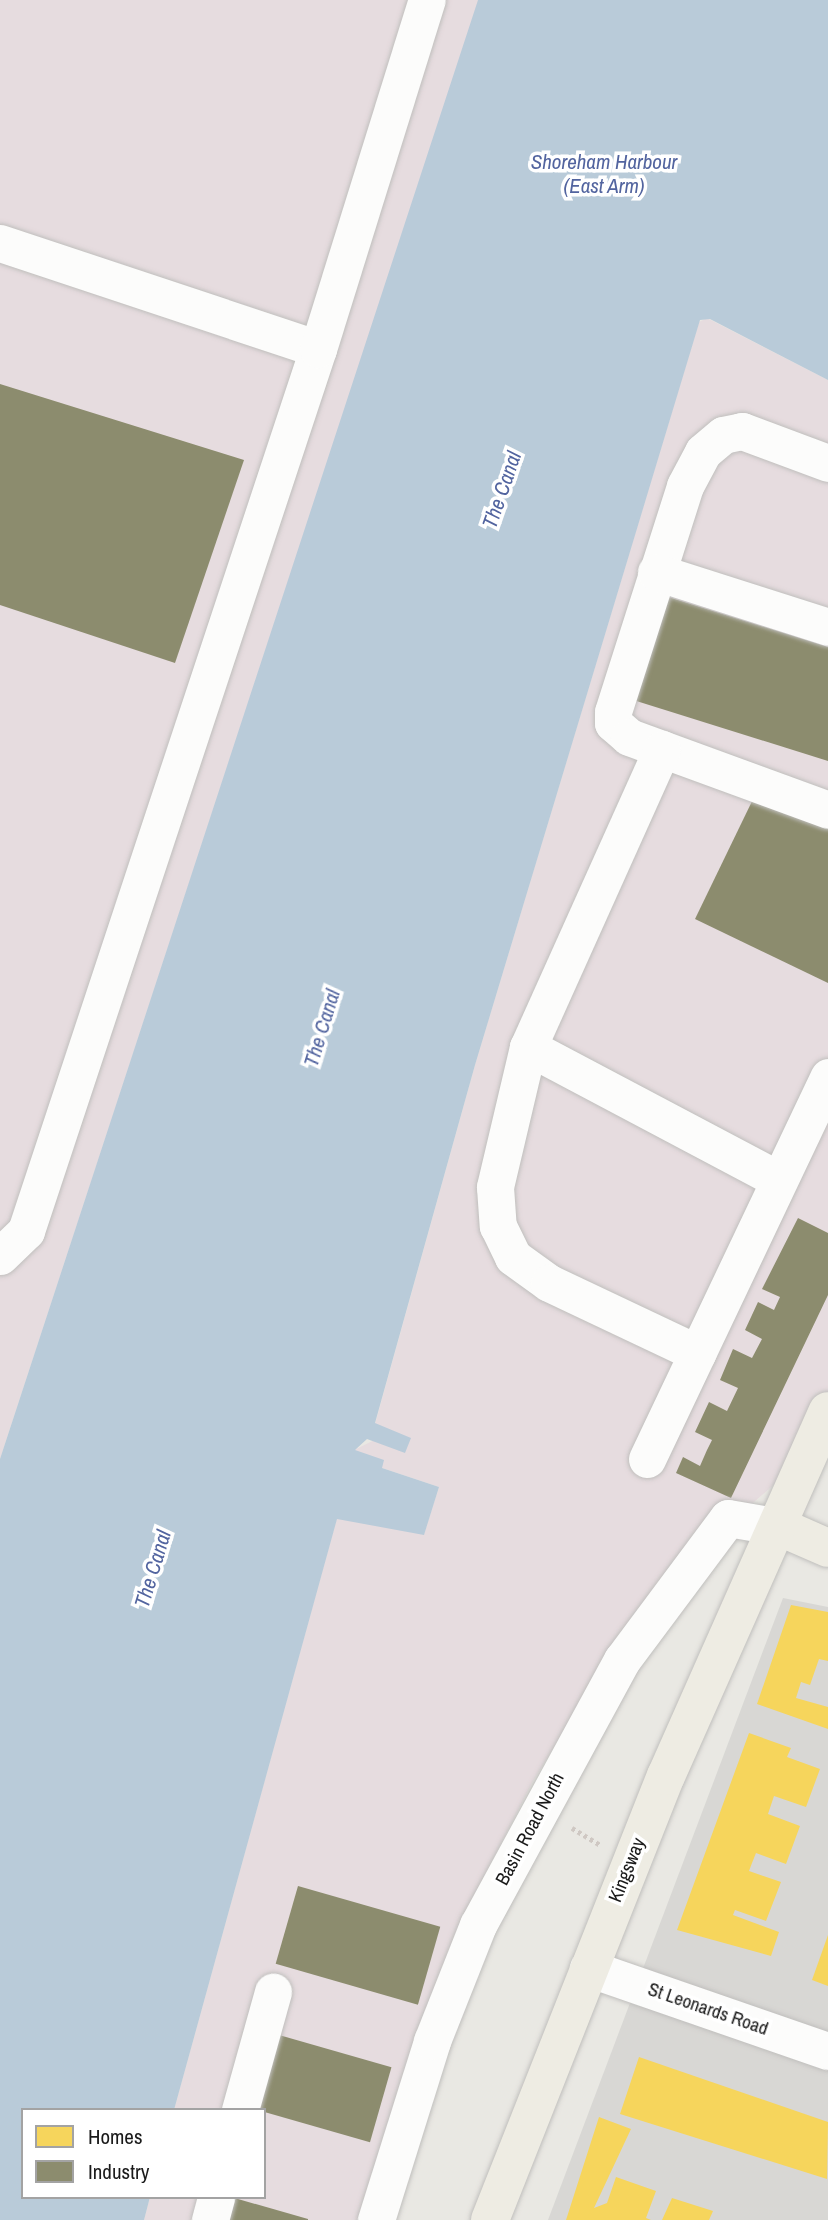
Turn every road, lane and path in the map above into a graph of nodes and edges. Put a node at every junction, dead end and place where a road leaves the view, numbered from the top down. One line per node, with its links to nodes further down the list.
1 (427, 0): 3 (street)
2 (0, 243): 3 (street)
3 (318, 349): 12 (street)
4 (828, 463): 5 (street)
5 (656, 572): 6 (street); 7 (street)
6 (828, 626)
7 (662, 749): 8 (street); 9 (street)
8 (828, 810)
9 (528, 1047): 11 (street); 13 (street)
10 (828, 1077): 11 (street)
11 (779, 1180): 13 (street)
12 (0, 1256)
13 (697, 1353): 15 (street)
14 (828, 1411): 16 (main road, Kingsway)
15 (647, 1459)
16 (780, 1527): 17 (main road); 18 (main road, Kingsway); 24 (street, Basin Road North)
17 (828, 1548)
18 (588, 1968): 20 (street, St Leonards Road); 25 (main road, Kingsway)
19 (273, 1992): 21 (street)
20 (828, 2050)
21 (241, 2108)
22 (215, 2199): 23 (street)
23 (210, 2220)
24 (376, 2220)
25 (490, 2220)

